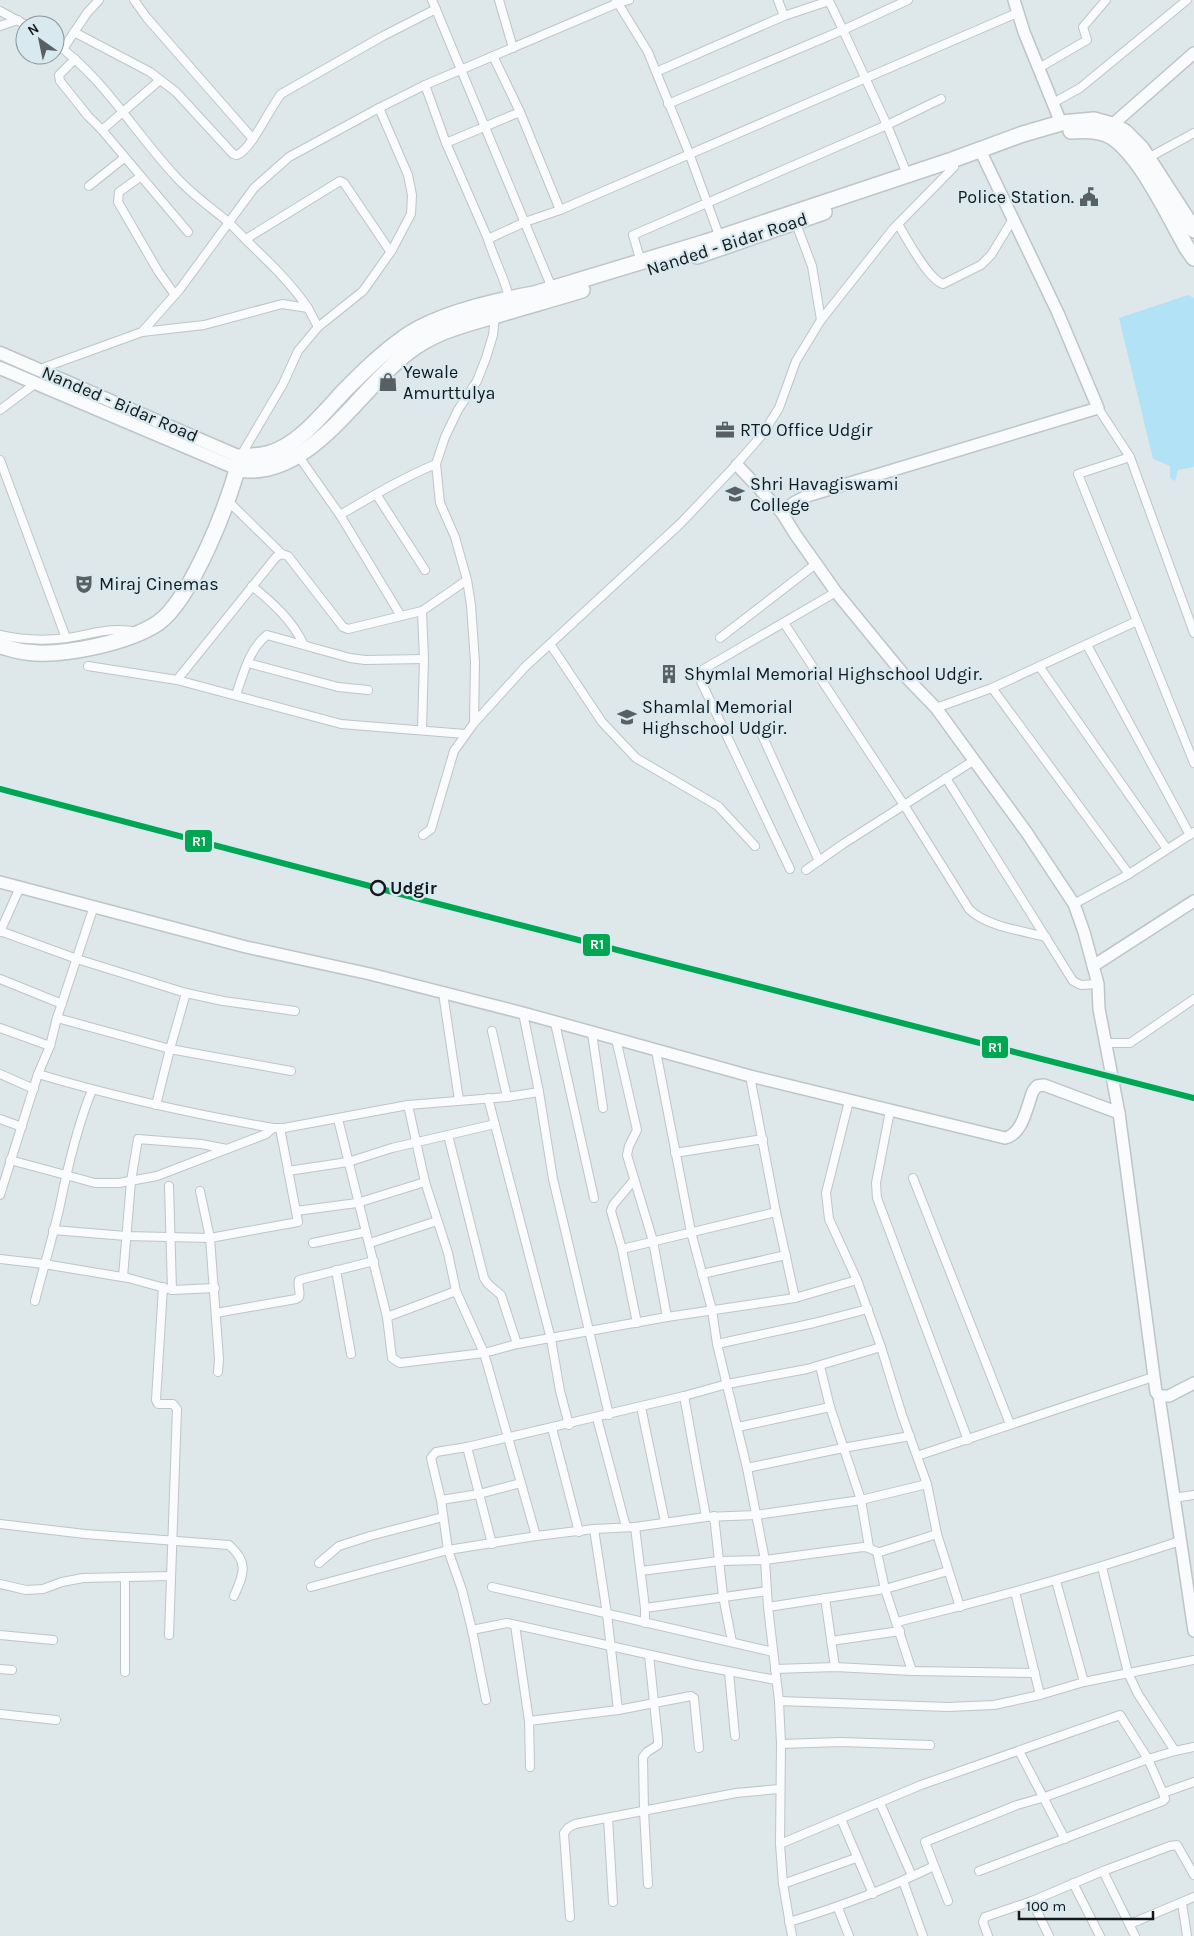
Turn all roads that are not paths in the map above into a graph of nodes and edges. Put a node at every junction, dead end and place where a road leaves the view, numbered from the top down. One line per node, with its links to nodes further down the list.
1 (99, 0): 21 (street)
2 (134, 0): 46 (street)
3 (432, 0): 13 (street)
4 (499, 0): 23 (street)
5 (629, 0): 12 (street)
6 (778, 0): 16 (street)
7 (829, 0): 16 (street); 20 (street)
8 (908, 0): 20 (street)
9 (1014, 0): 15 (street)
10 (1106, 0): 28 (street)
11 (1187, 0): 35 (street)
12 (617, 2): 23 (street); 30 (street)
13 (436, 9): 29 (street); 46 (street)
14 (0, 11): 17 (street)
15 (1017, 13): 28 (street); 31 (street)
16 (784, 16): 30 (street)
17 (15, 18)
18 (15, 21): 19 (street)
19 (0, 26)
20 (843, 30): 31 (street); 36 (street)
21 (74, 32): 22 (street); 32 (street)
22 (65, 46)
23 (513, 48): 26 (street)
24 (65, 51): 27 (street)
25 (1194, 53): 42 (street)
26 (493, 56): 29 (street); 39 (street)
27 (75, 59): 38 (street); 44 (street)
28 (1039, 68): 35 (street)
29 (461, 71): 33 (street); 43 (street)
30 (656, 72): 36 (street)
31 (865, 77): 41 (street); 48 (street)
32 (160, 80): 38 (street); 46 (street)
33 (425, 85): 37 (street); 47 (street)
34 (941, 99): 41 (street)
35 (1053, 103): 40 (street)
36 (668, 104): 48 (street)
37 (379, 108): 60 (street); 68 (street)
38 (123, 112): 44 (street); 60 (street)
39 (520, 112): 43 (street); 57 (street)
40 (1061, 123): 42 (highway, Nanded - Bidar Road); 49 (highway, Nanded - Bidar Road)
41 (887, 125): 53 (street); 56 (street)
42 (1112, 125): 51 (highway, Nanded - Bidar Road)
43 (484, 127): 47 (street); 61 (street)
44 (102, 130): 50 (street)
45 (1194, 133): 51 (street)
46 (252, 139)
47 (446, 142): 65 (street)
48 (689, 153): 56 (street); 57 (street)
49 (981, 153): 52 (highway, Nanded - Bidar Road); 53 (highway, Nanded - Bidar Road); 59 (street); 69 (highway, Nanded - Bidar Road)
50 (124, 158): 54 (street); 55 (street)
51 (1148, 158): 63 (highway, Nanded - Bidar Road)
52 (954, 167): 58 (highway, Nanded - Bidar Road); 62 (street)
53 (907, 174): 58 (highway, Nanded - Bidar Road)
54 (140, 177): 64 (street); 72 (street)
55 (89, 186)
56 (706, 203): 67 (street); 70 (street)
57 (560, 210): 61 (street)
58 (795, 217): 67 (highway, Nanded - Bidar Road); 76 (street)
59 (1013, 219): 62 (street); 83 (street)
60 (228, 222): 66 (street); 72 (street)
61 (524, 222): 65 (street); 71 (street)
62 (898, 224): 76 (street)
63 (1194, 230)
64 (188, 232)
65 (488, 239): 73 (street)
66 (246, 240): 68 (street); 74 (street)
67 (721, 242): 70 (highway, Nanded - Bidar Road); 75 (highway, Nanded - Bidar Road)
68 (390, 251): 77 (street)
69 (1194, 258)
70 (641, 262): 71 (highway, Nanded - Bidar Road)
71 (552, 288): 73 (highway, Nanded - Bidar Road)
72 (175, 295): 78 (street)
73 (509, 298): 75 (highway, Nanded - Bidar Road)
74 (308, 308): 77 (street); 78 (street)
75 (493, 310): 85 (highway, Nanded - Bidar Road); 89 (street)
76 (821, 320): 90 (street)
77 (318, 327): 88 (street)
78 (142, 332): 81 (street)
79 (0, 353): 81 (main road, Nanded - Bidar Road)
80 (0, 368): 82 (main road, Nanded - Bidar Road)
81 (40, 370): 88 (main road, Nanded - Bidar Road)
82 (36, 383): 84 (street); 88 (main road, Nanded - Bidar Road)
83 (1098, 408): 86 (street); 93 (street)
84 (0, 410)
85 (294, 449): 88 (highway, Nanded - Bidar Road); 94 (street)
86 (1130, 458): 103 (street); 106 (street)
87 (0, 460): 108 (street)
88 (239, 463): 92 (highway)
89 (436, 464): 91 (street); 98 (street)
90 (737, 465): 93 (street); 110 (street)
91 (376, 494): 94 (street); 97 (street)
92 (227, 500): 95 (street); 105 (highway)
93 (782, 513): 96 (street)
94 (340, 515): 102 (street)
95 (282, 554): 99 (street); 102 (street)
96 (817, 563): 100 (street); 109 (street)
97 (425, 570)
98 (467, 580): 101 (street); 123 (street)
99 (252, 586): 111 (street); 118 (street)
100 (836, 592): 104 (street); 122 (street)
101 (422, 611): 102 (street); 114 (street)
102 (401, 616)
103 (1137, 621): 112 (street); 128 (street)
104 (784, 623): 130 (street); 136 (street)
105 (139, 632): 108 (street); 113 (highway)
106 (1194, 633)
107 (0, 635): 108 (street)
108 (66, 638)
109 (720, 638)
110 (550, 644): 123 (street); 133 (street)
111 (304, 645): 114 (street); 115 (street)
112 (1087, 645): 117 (street); 131 (street)
113 (0, 646)
114 (424, 659): 124 (street)
115 (248, 663): 120 (street); 121 (street)
116 (88, 666): 118 (street)
117 (1039, 666): 119 (street); 134 (street)
118 (177, 680): 121 (street)
119 (992, 688): 122 (street); 138 (street)
120 (368, 690)
121 (236, 696): 124 (street)
122 (936, 708): 127 (street)
123 (474, 722): 125 (street)
124 (422, 729): 125 (street)
125 (465, 734): 132 (street)
126 (762, 735): 135 (street)
127 (973, 761): 129 (street); 142 (street)
128 (1194, 763)
129 (946, 778): 130 (street); 145 (street)
130 (904, 805): 135 (street); 145 (street)
131 (1192, 834): 134 (street)
132 (423, 835)
133 (754, 846)
134 (1167, 849): 138 (street)
135 (818, 861): 137 (street)
136 (790, 869)
137 (806, 870)
138 (1129, 874): 142 (street)
139 (0, 882): 140 (street)
140 (20, 887): 143 (street); 144 (street)
141 (1194, 901): 147 (street)
142 (1074, 904): 147 (street)
143 (94, 906): 146 (street); 151 (street)
144 (0, 931): 146 (street)
145 (1046, 937): 149 (street)
146 (77, 959): 150 (street); 153 (street)
147 (1093, 966): 149 (street)
148 (0, 979): 153 (street)
149 (1098, 984): 162 (street)
150 (186, 993): 154 (street); 164 (street)
151 (443, 993): 155 (street); 175 (street)
152 (1194, 999): 162 (street)
153 (62, 1004): 156 (street)
154 (295, 1011)
155 (523, 1014): 157 (street); 172 (street)
156 (57, 1018): 163 (street); 164 (street)
157 (555, 1022): 160 (street); 203 (street)
158 (0, 1028): 163 (street)
159 (492, 1031): 173 (street)
160 (592, 1033): 161 (street); 179 (street)
161 (616, 1039): 165 (street); 197 (street)
162 (1106, 1043): 181 (street)
163 (50, 1046): 168 (street)
164 (170, 1048): 166 (street); 177 (street)
165 (656, 1051): 169 (street); 191 (street)
166 (291, 1071)
167 (0, 1074): 170 (street)
168 (38, 1074): 170 (street); 171 (street)
169 (750, 1076): 176 (street); 188 (street)
170 (34, 1089): 185 (street)
171 (92, 1090): 177 (street); 195 (street)
172 (540, 1092): 173 (street); 238 (street)
173 (507, 1097): 174 (street)
174 (488, 1098): 175 (street); 184 (street)
175 (459, 1100): 178 (street)
176 (849, 1101): 180 (street); 225 (street)
177 (156, 1104): 186 (street)
178 (408, 1106): 183 (street); 189 (street)
179 (603, 1108)
180 (890, 1111): 181 (street); 262 (street)
181 (1118, 1113): 247 (street)
182 (0, 1119): 185 (street)
183 (338, 1119): 186 (street); 192 (street)
184 (495, 1124): 187 (street); 239 (street)
185 (22, 1128): 193 (street)
186 (277, 1128): 190 (street); 194 (street)
187 (448, 1135): 189 (street); 240 (street)
188 (762, 1140): 191 (street); 206 (street)
189 (416, 1142): 192 (street); 199 (street)
190 (228, 1149): 198 (street); 198 (street)
191 (675, 1153): 210 (street)
192 (348, 1162): 194 (street); 204 (street)
193 (6, 1165): 195 (street); 202 (street)
194 (288, 1171): 205 (street)
195 (65, 1174): 198 (street); 208 (street)
196 (913, 1178): 256 (street)
197 (634, 1180): 214 (street); 217 (street)
198 (131, 1181): 211 (street)
199 (425, 1182): 204 (street); 207 (street)
200 (169, 1186): 212 (street)
201 (200, 1190): 213 (street)
202 (0, 1195)
203 (594, 1198)
204 (357, 1203): 205 (street); 209 (street)
205 (296, 1212): 213 (street)
206 (776, 1212): 210 (street); 218 (street)
207 (437, 1222): 216 (street); 229 (street)
208 (53, 1230): 211 (street); 221 (street)
209 (366, 1232): 215 (street); 216 (street)
210 (691, 1232): 214 (street); 223 (street)
211 (126, 1236): 212 (street); 224 (street)
212 (170, 1237): 213 (street); 228 (street)
213 (210, 1238): 227 (street)
214 (654, 1241): 217 (street); 236 (street)
215 (313, 1243)
216 (370, 1243): 220 (street)
217 (622, 1249): 237 (street)
218 (786, 1255): 223 (street); 230 (street)
219 (0, 1259): 221 (street)
220 (374, 1261): 222 (street); 235 (street)
221 (44, 1264): 224 (street); 231 (street)
222 (336, 1270): 234 (street); 244 (street)
223 (702, 1274): 233 (street)
224 (123, 1277): 226 (street)
225 (857, 1280): 230 (street); 232 (street)
226 (163, 1287): 228 (street); 286 (street)
227 (215, 1288): 228 (street); 234 (street)
228 (172, 1290)
229 (456, 1291): 235 (street); 243 (street)
230 (795, 1298): 233 (street)
231 (34, 1301)
232 (868, 1309): 241 (street); 242 (street)
233 (712, 1310): 236 (street); 241 (street)
234 (216, 1314): 246 (street)
235 (386, 1317): 243 (street)
236 (667, 1317): 237 (street)
237 (636, 1323): 238 (street)
238 (589, 1332): 239 (street); 254 (street)
239 (551, 1338): 240 (street); 257 (street)
240 (516, 1344): 243 (street)
241 (717, 1344): 249 (street)
242 (881, 1347): 245 (street); 260 (street)
243 (484, 1353): 261 (street)
244 (351, 1354)
245 (820, 1366): 249 (street); 253 (street)
246 (218, 1372)
247 (1153, 1377): 251 (street); 256 (street)
248 (1194, 1383): 251 (street)
249 (727, 1384): 250 (street); 258 (street)
250 (684, 1396): 252 (street); 276 (street)
251 (1159, 1396): 271 (street)
252 (641, 1407): 254 (street); 277 (street)
253 (830, 1408): 258 (street); 264 (street)
254 (609, 1414): 255 (street)
255 (597, 1418): 257 (street); 279 (street)
256 (1010, 1424): 262 (street)
257 (569, 1425): 259 (street)
258 (738, 1427): 266 (street)
259 (552, 1428): 261 (street); 282 (street)
260 (910, 1436): 264 (street); 265 (street)
261 (509, 1437): 263 (street); 267 (street)
262 (968, 1440): 265 (street)
263 (467, 1447): 269 (street); 272 (street)
264 (843, 1448): 266 (street); 273 (street)
265 (917, 1456): 268 (street)
266 (747, 1468): 274 (street)
267 (521, 1483): 269 (street); 284 (street)
268 (927, 1484): 273 (street); 283 (street)
269 (479, 1494): 272 (street); 287 (street)
270 (1194, 1495): 271 (street)
271 (1173, 1498): 285 (street)
272 (441, 1500): 275 (street)
273 (861, 1500): 274 (street); 288 (street)
274 (756, 1515): 276 (street); 291 (street)
275 (443, 1517): 289 (street); 293 (street)
276 (710, 1517): 277 (street); 292 (street)
277 (665, 1522): 280 (street)
278 (0, 1524): 286 (street)
279 (626, 1527): 280 (street); 281 (street)
280 (635, 1527): 295 (street)
281 (594, 1529): 282 (street); 312 (street)
282 (579, 1532): 284 (street)
283 (937, 1534): 290 (street); 296 (street)
284 (536, 1536): 287 (street)
285 (1180, 1541): 294 (street); 318 (street)
286 (171, 1542): 297 (street); 306 (street)
287 (492, 1544): 289 (street)
288 (869, 1547): 290 (street); 291 (street)
289 (448, 1550): 301 (street); 316 (street)
290 (876, 1552): 303 (street)
291 (765, 1560): 292 (street); 304 (street)
292 (719, 1561): 295 (street); 307 (street)
293 (319, 1563)
294 (1102, 1567): 299 (street); 336 (street)
295 (641, 1570): 311 (street)
296 (948, 1571): 303 (street); 310 (street)
297 (170, 1576): 298 (street); 320 (street)
298 (125, 1578): 300 (street); 333 (street)
299 (1056, 1581): 305 (street); 338 (street)
300 (0, 1584)
301 (311, 1587)
302 (492, 1587): 312 (street)
303 (885, 1589): 308 (street); 313 (street)
304 (767, 1592): 307 (street); 309 (street)
305 (1015, 1592): 310 (street); 335 (street)
306 (234, 1596)
307 (723, 1596): 311 (street); 323 (street)
308 (825, 1598): 309 (street); 322 (street)
309 (768, 1607): 325 (street)
310 (960, 1607): 313 (street)
311 (645, 1608): 314 (street)
312 (607, 1614): 314 (street); 324 (street)
313 (896, 1622): 317 (street)
314 (646, 1623): 323 (street)
315 (515, 1625): 316 (street); 324 (street); 346 (street)
316 (472, 1630): 340 (street)
317 (900, 1631): 322 (street); 332 (street)
318 (1194, 1631)
319 (0, 1635): 321 (street)
320 (169, 1635)
321 (53, 1640)
322 (832, 1641): 328 (street)
323 (732, 1642): 325 (street)
324 (610, 1646): 326 (street); 343 (street)
325 (773, 1652): 330 (street)
326 (649, 1655): 334 (street); 342 (street)
327 (1194, 1660): 336 (street)
328 (835, 1666): 330 (street); 332 (street)
329 (0, 1669): 331 (street)
330 (775, 1669): 337 (street)
331 (12, 1670)
332 (912, 1671): 335 (street)
333 (124, 1672)
334 (729, 1672): 337 (street); 347 (street)
335 (1034, 1673): 339 (street)
336 (1128, 1673): 338 (street); 352 (street)
337 (776, 1680): 341 (street)
338 (1084, 1682): 339 (street)
339 (1040, 1695): 341 (street)
340 (486, 1700)
341 (779, 1700): 348 (street)
342 (653, 1702): 343 (street); 351 (street); 361 (street)
343 (618, 1710): 346 (street)
344 (0, 1714): 345 (street)
345 (56, 1720)
346 (529, 1722): 355 (street)
347 (735, 1736)
348 (781, 1744): 349 (street); 357 (street)
349 (930, 1746)
350 (1194, 1747): 352 (street)
351 (698, 1748)
352 (1174, 1750): 354 (street)
353 (1019, 1751): 354 (street); 359 (street); 360 (street)
354 (1148, 1759): 358 (street); 359 (street)
355 (530, 1767)
356 (1194, 1782): 358 (street)
357 (779, 1789): 361 (street); 365 (street)
358 (1163, 1793): 364 (street)
359 (1045, 1797): 364 (street); 367 (street)
360 (880, 1803): 363 (street); 371 (street)
361 (644, 1811): 362 (street); 374 (street)
362 (608, 1818): 380 (street); 383 (street)
363 (841, 1819): 365 (street); 366 (street)
364 (1066, 1839): 369 (street)
365 (780, 1844): 375 (street)
366 (856, 1858): 375 (street); 376 (street)
367 (934, 1866): 371 (street); 378 (street)
368 (1102, 1870): 370 (street); 373 (street); 385 (street)
369 (979, 1871)
370 (1194, 1874)
371 (912, 1876): 372 (street)
372 (903, 1881): 376 (street); 388 (street)
373 (1073, 1883): 379 (street); 391 (street)
374 (648, 1884)
375 (783, 1884): 384 (street)
376 (873, 1894): 382 (street)
377 (1194, 1897): 381 (street)
378 (948, 1901)
379 (1032, 1901): 389 (street); 390 (street)
380 (613, 1902)
381 (1182, 1903): 385 (street); 393 (street)
382 (838, 1908): 384 (street); 387 (street)
383 (570, 1917)
384 (789, 1922): 386 (street)
385 (1130, 1924): 392 (street)
386 (792, 1936)
387 (849, 1936)
388 (923, 1936)
389 (988, 1936)
390 (1049, 1936)
391 (1100, 1936)
392 (1135, 1936)
393 (1187, 1936)

